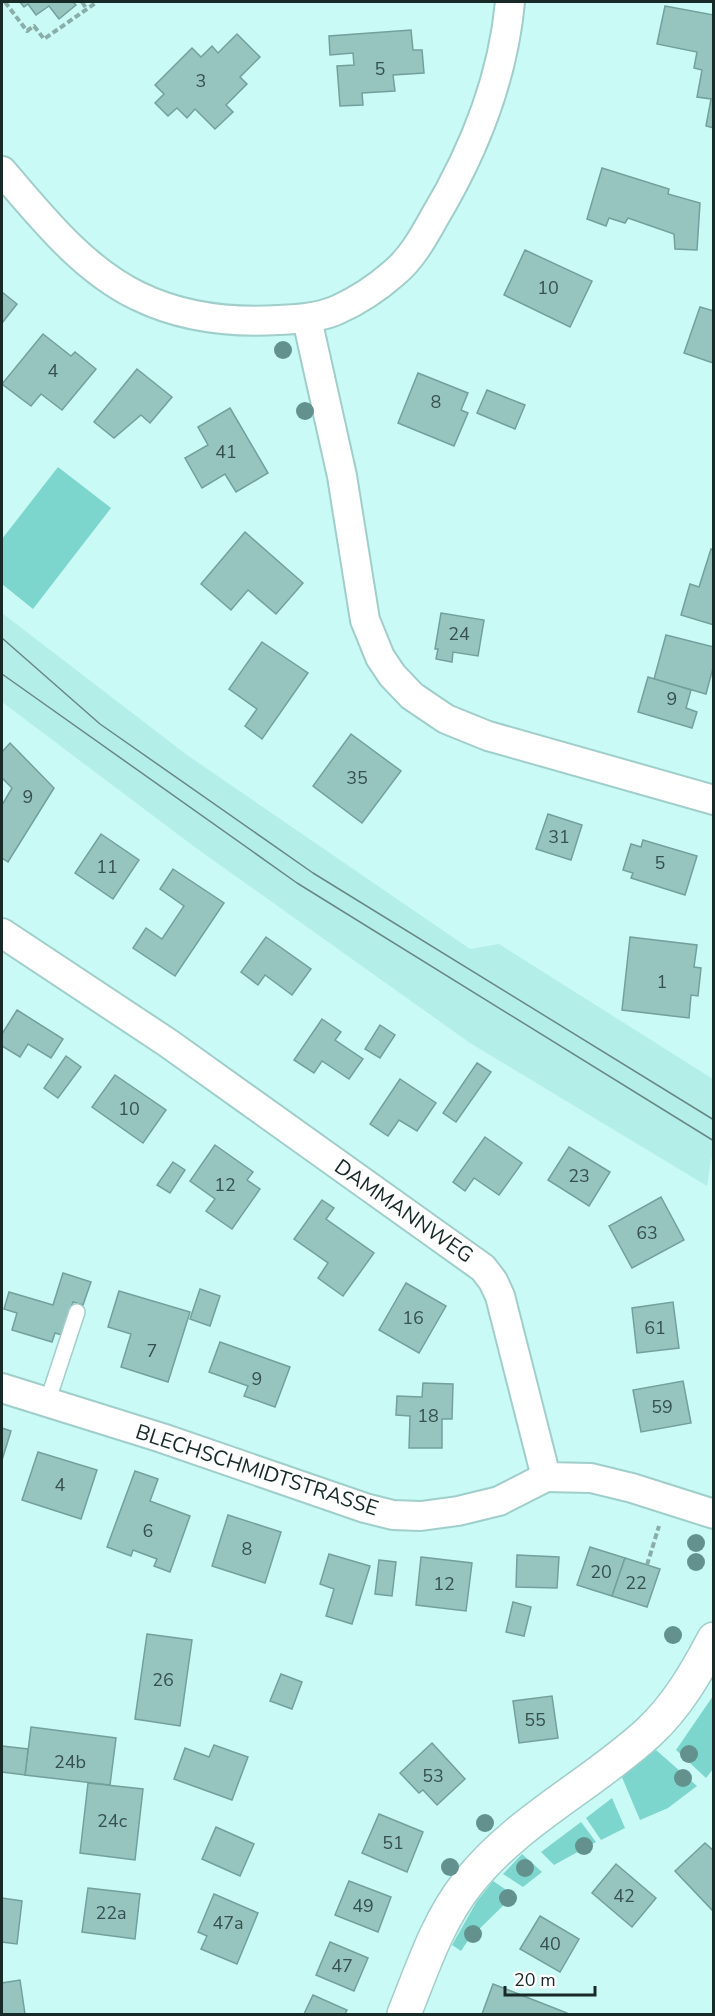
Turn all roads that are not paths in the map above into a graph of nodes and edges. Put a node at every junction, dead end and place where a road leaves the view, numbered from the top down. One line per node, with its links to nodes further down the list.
1 (510, 2): 3 (street)
2 (2, 171): 3 (street)
3 (308, 319): 4 (street)
4 (714, 800)
5 (2, 933): 9 (street, DAMMANNWEG)
6 (76, 1312): 8 (lane)
7 (2, 1388): 8 (street, BLECHSCHMIDTSTRASSE)
8 (47, 1403): 9 (street, BLECHSCHMIDTSTRASSE)
9 (546, 1477): 10 (street)
10 (714, 1514)
11 (714, 1639): 12 (street)
12 (404, 2014)

